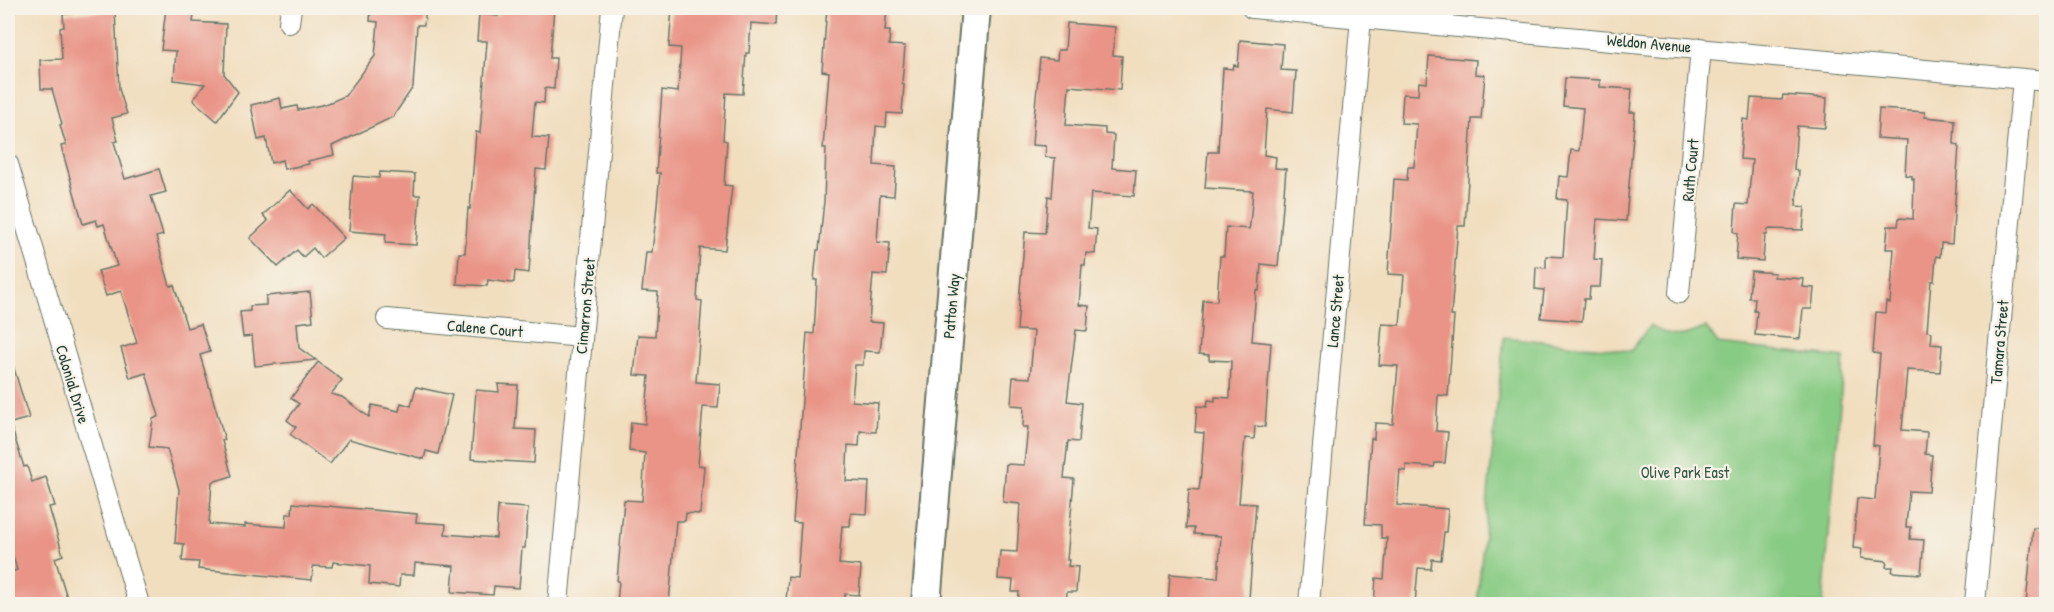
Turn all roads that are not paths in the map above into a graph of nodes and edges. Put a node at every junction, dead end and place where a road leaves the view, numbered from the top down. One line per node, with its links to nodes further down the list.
1 (612, 8): 11 (street, Cimarron Street)
2 (976, 8): 14 (street, Patton Way)
3 (1252, 8): 4 (street, Weldon Avenue)
4 (1361, 18): 5 (street, Weldon Avenue); 15 (street, Lance Street)
5 (1701, 48): 6 (street, Weldon Avenue); 9 (street, Ruth Court)
6 (2023, 79): 7 (street, Weldon Avenue); 16 (street, Tamara Street)
7 (2046, 81)
8 (8, 164): 12 (street, Colonial Drive)
9 (1679, 292)
10 (387, 319): 11 (street, Calene Court)
11 (582, 337): 13 (street, Cimarron Street)
12 (139, 604)
13 (558, 604)
14 (926, 604)
15 (1309, 604)
16 (1975, 604)

